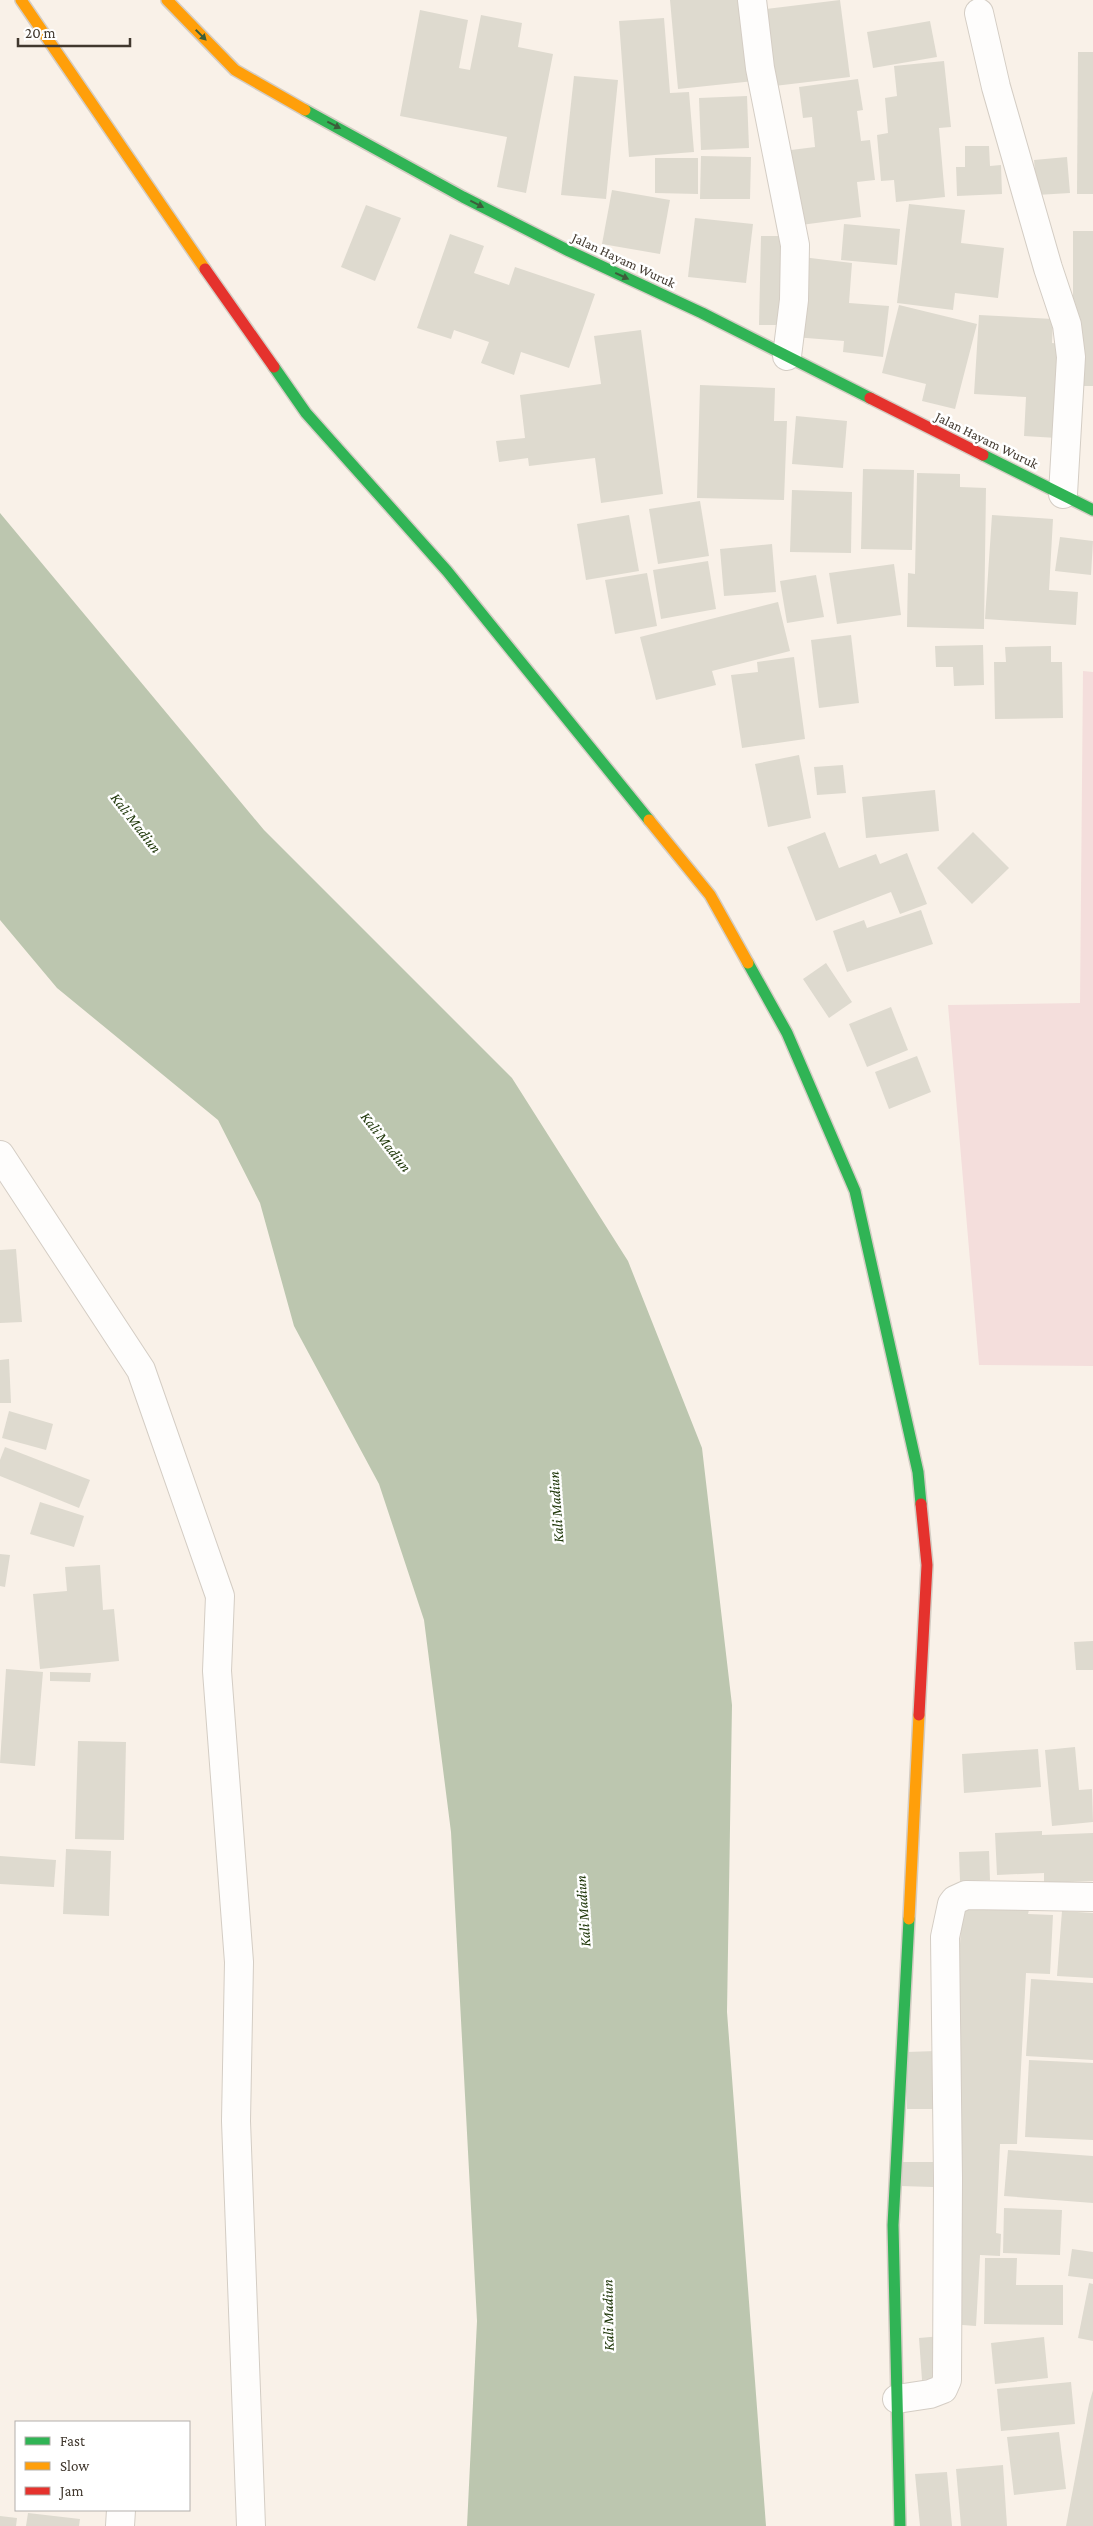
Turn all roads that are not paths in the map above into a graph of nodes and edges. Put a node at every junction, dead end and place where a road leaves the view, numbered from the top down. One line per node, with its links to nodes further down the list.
1 (21, 0): 10 (street)
2 (168, 0): 5 (street, Jalan Hayam Wuruk, one-way to 5)
3 (752, 0): 5 (street)
4 (980, 13): 6 (street)
5 (787, 356): 6 (street, Jalan Hayam Wuruk)
6 (1063, 494): 7 (street, Jalan Hayam Wuruk)
7 (1093, 510)
8 (0, 1155): 13 (street)
9 (1093, 1897): 10 (street)
10 (897, 2399): 14 (street)
11 (121, 2511): 12 (street)
12 (120, 2526)
13 (251, 2526)
14 (900, 2526)

